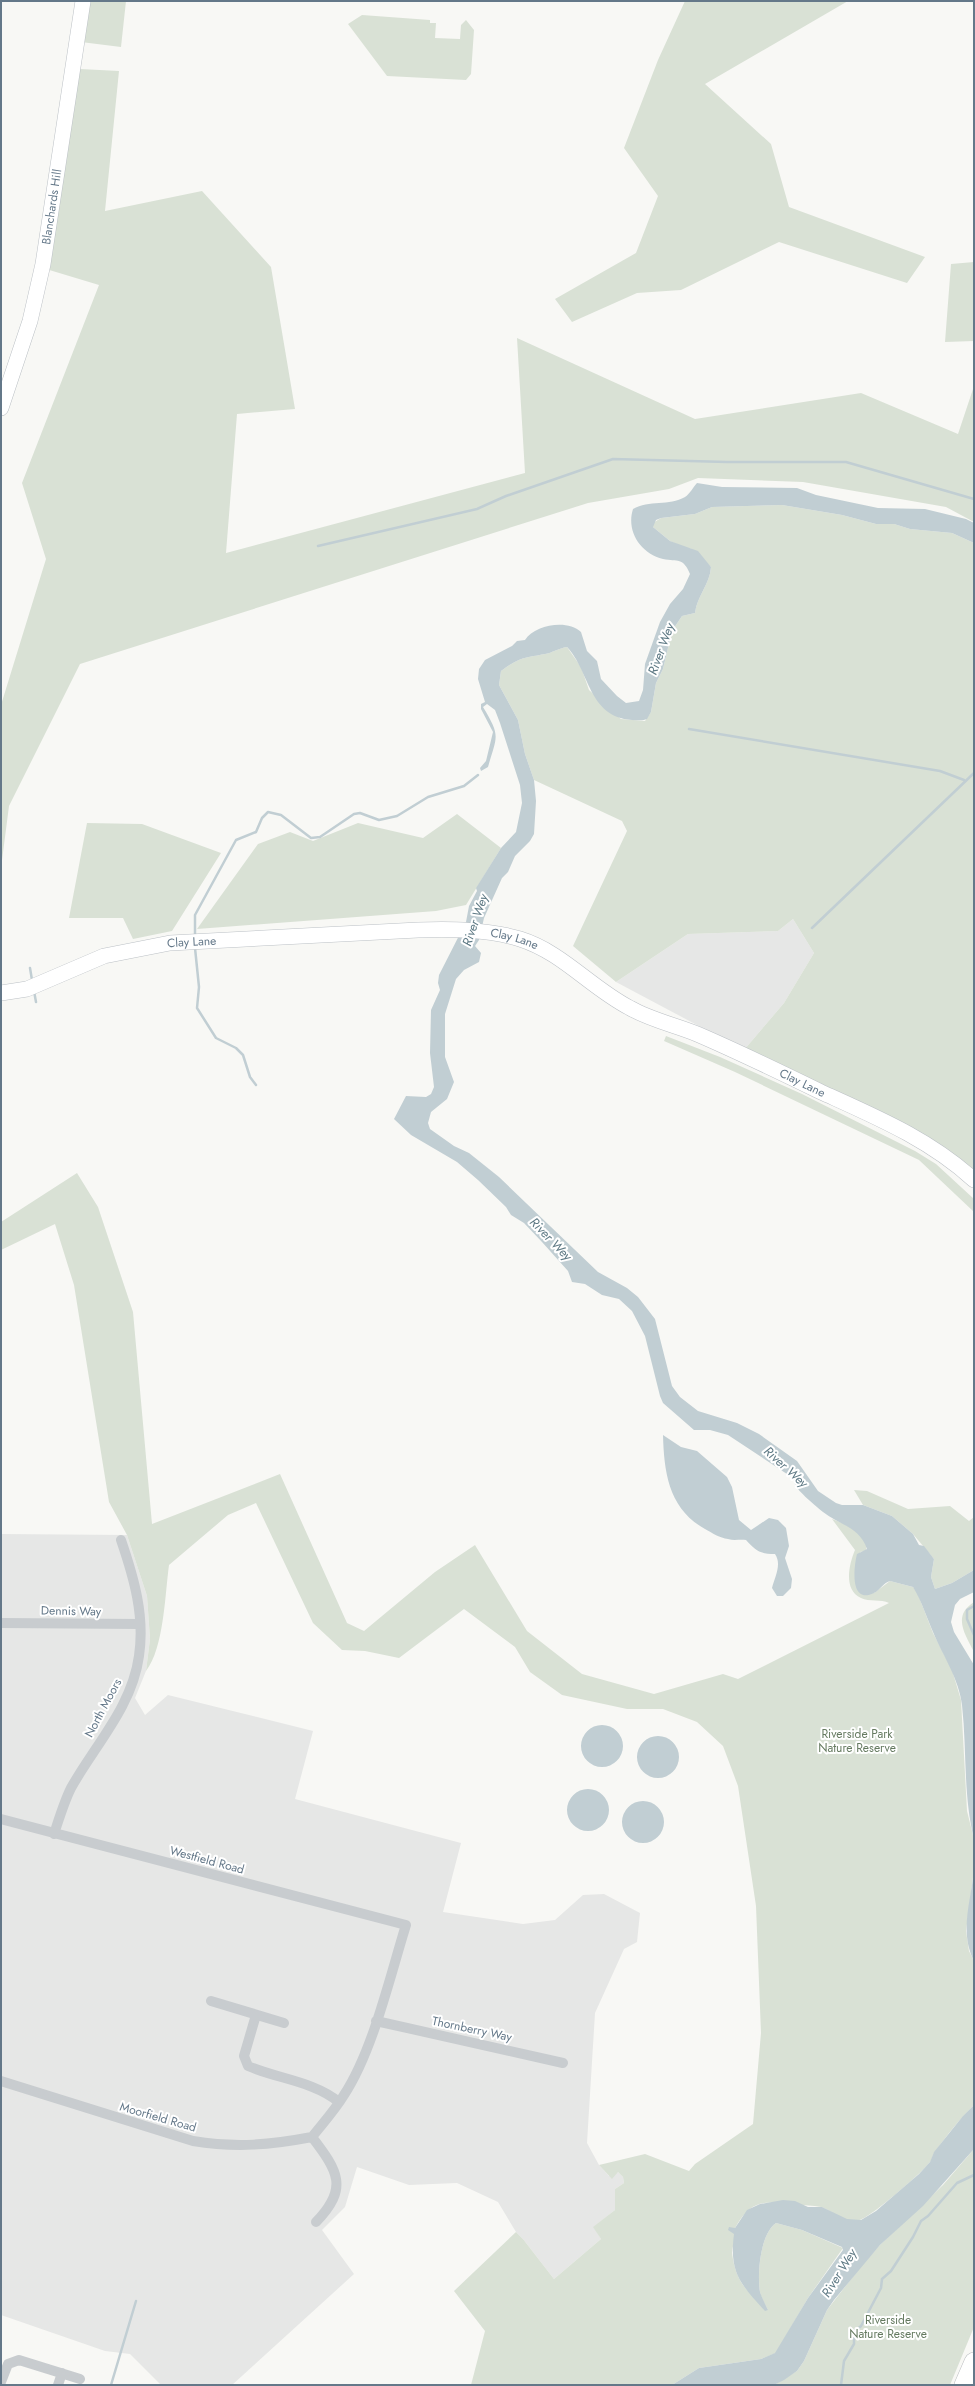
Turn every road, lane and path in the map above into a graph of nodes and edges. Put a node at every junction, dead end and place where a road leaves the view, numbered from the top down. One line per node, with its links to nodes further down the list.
1 (83, 1): 2 (street, Blanchards Hill)
2 (1, 408)
3 (1, 993): 4 (street, Clay Lane)
4 (974, 1180)
5 (121, 1540): 7 (street, North Moors)
6 (1, 1623): 7 (street, Dennis Way)
7 (140, 1624): 9 (street, North Moors)
8 (1, 1818): 9 (street, Westfield Road)
9 (54, 1834): 12 (street, Westfield Road)
10 (211, 2001): 11 (street)
11 (256, 2015): 13 (street); 16 (street)
12 (376, 2021): 14 (street, Thornberry Way); 16 (street)
13 (284, 2023)
14 (563, 2063)
15 (2, 2084): 17 (street, Moorfield Road)
16 (339, 2102): 17 (street)
17 (312, 2137): 18 (street)
18 (316, 2222)
19 (974, 2362): 24 (highway)
20 (62, 2373): 21 (street); 22 (street); 23 (street)
21 (80, 2379)
22 (1, 2382)
23 (58, 2385)
24 (964, 2385)

